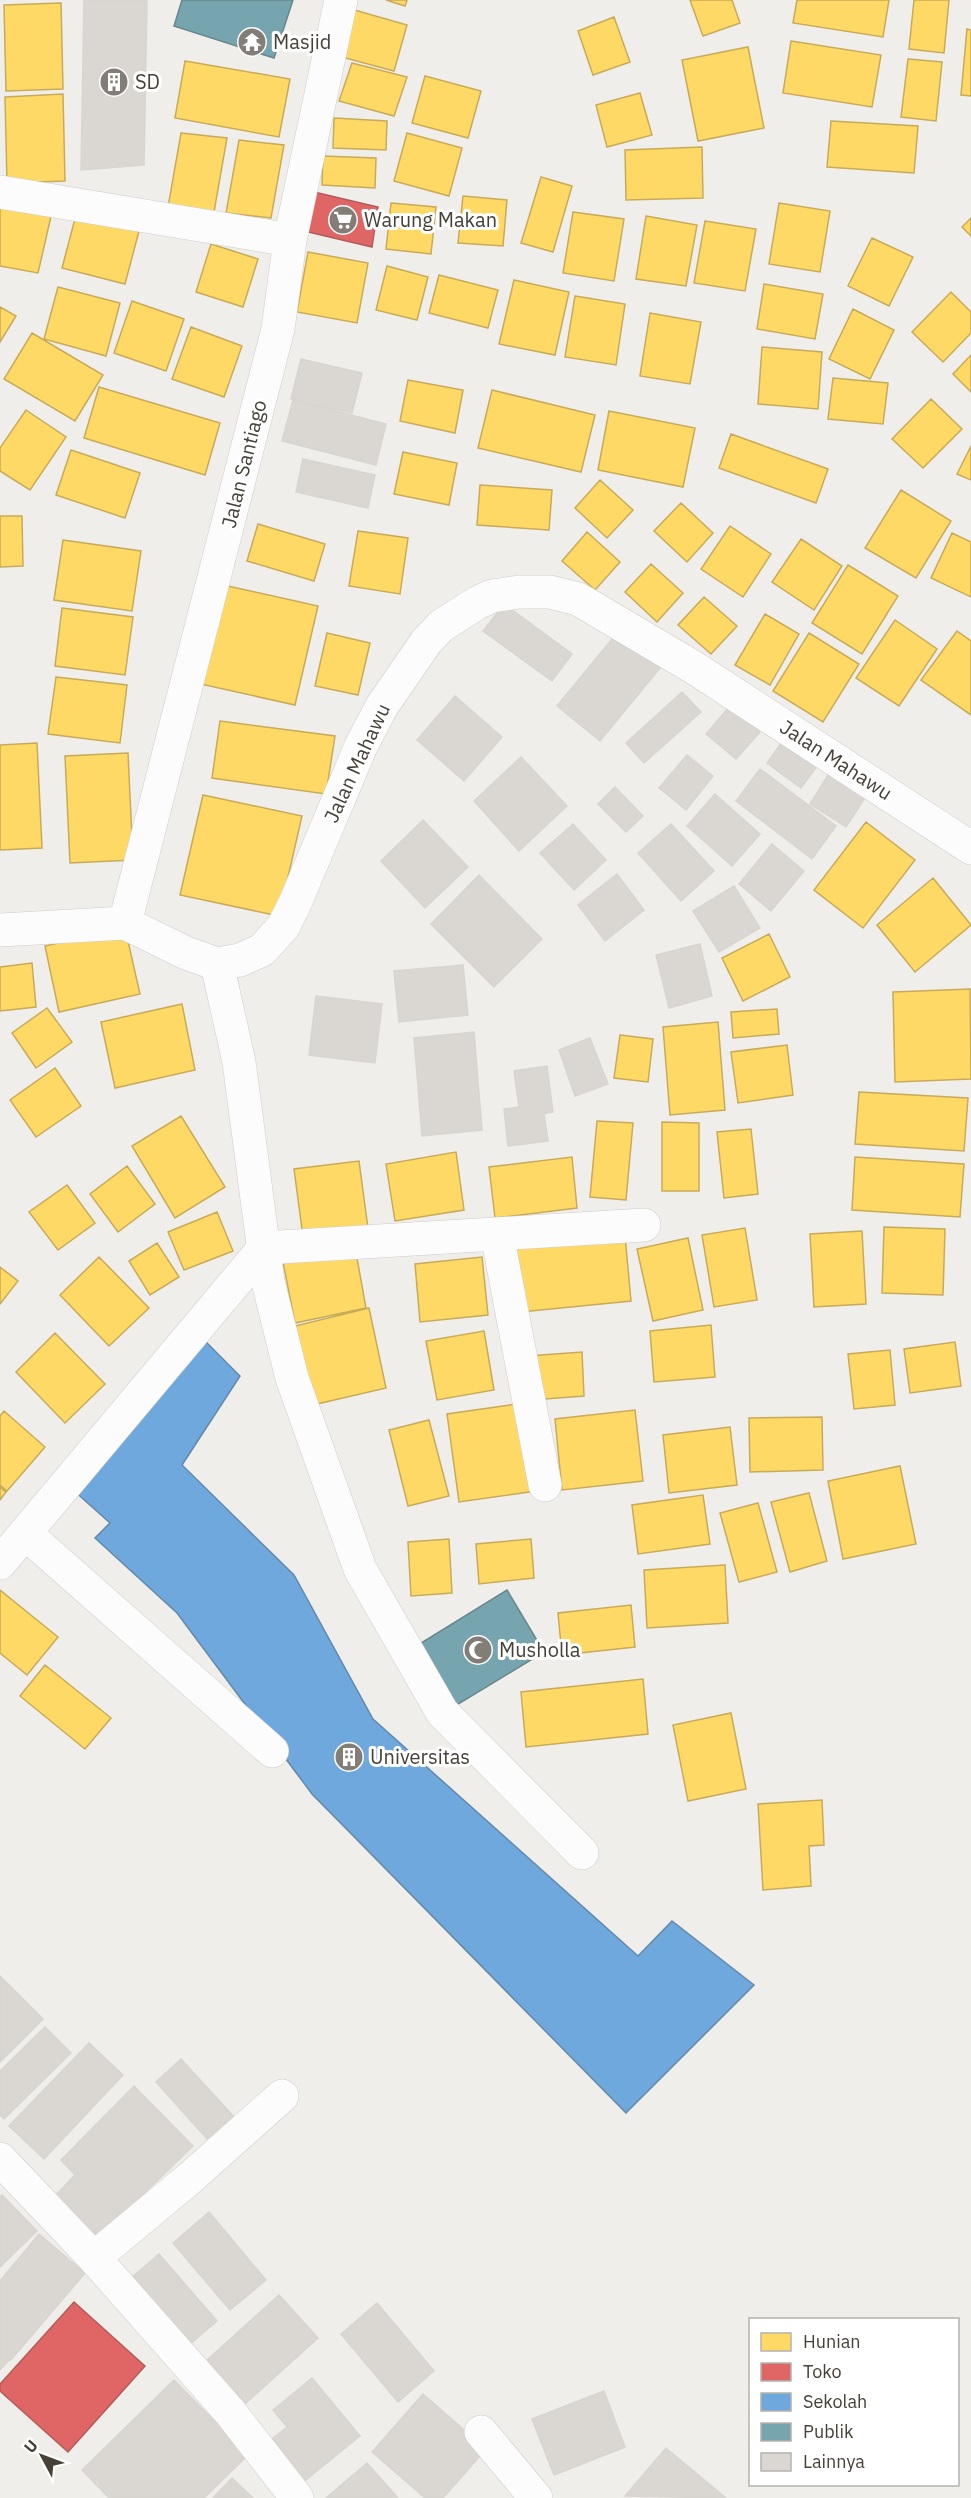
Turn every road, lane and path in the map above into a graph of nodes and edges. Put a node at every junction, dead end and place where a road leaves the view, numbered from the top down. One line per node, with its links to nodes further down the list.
1 (341, 0): 3 (street, Jalan Santiago)
2 (0, 192): 3 (street)
3 (290, 240): 5 (street, Jalan Santiago)
4 (971, 848): 7 (street, Jalan Mahawu)
5 (125, 923): 6 (street); 7 (street)
6 (0, 930)
7 (217, 964): 10 (street)
8 (644, 1224): 9 (street)
9 (497, 1234): 10 (street); 11 (street)
10 (264, 1248): 12 (street); 15 (street)
11 (545, 1485)
12 (25, 1533): 13 (street); 14 (street)
13 (0, 1563)
14 (272, 1751)
15 (582, 1853)
16 (282, 2096): 18 (street)
17 (0, 2159): 18 (street)
18 (94, 2258): 20 (street)
19 (481, 2432): 21 (street)
20 (297, 2498)
21 (536, 2498)

